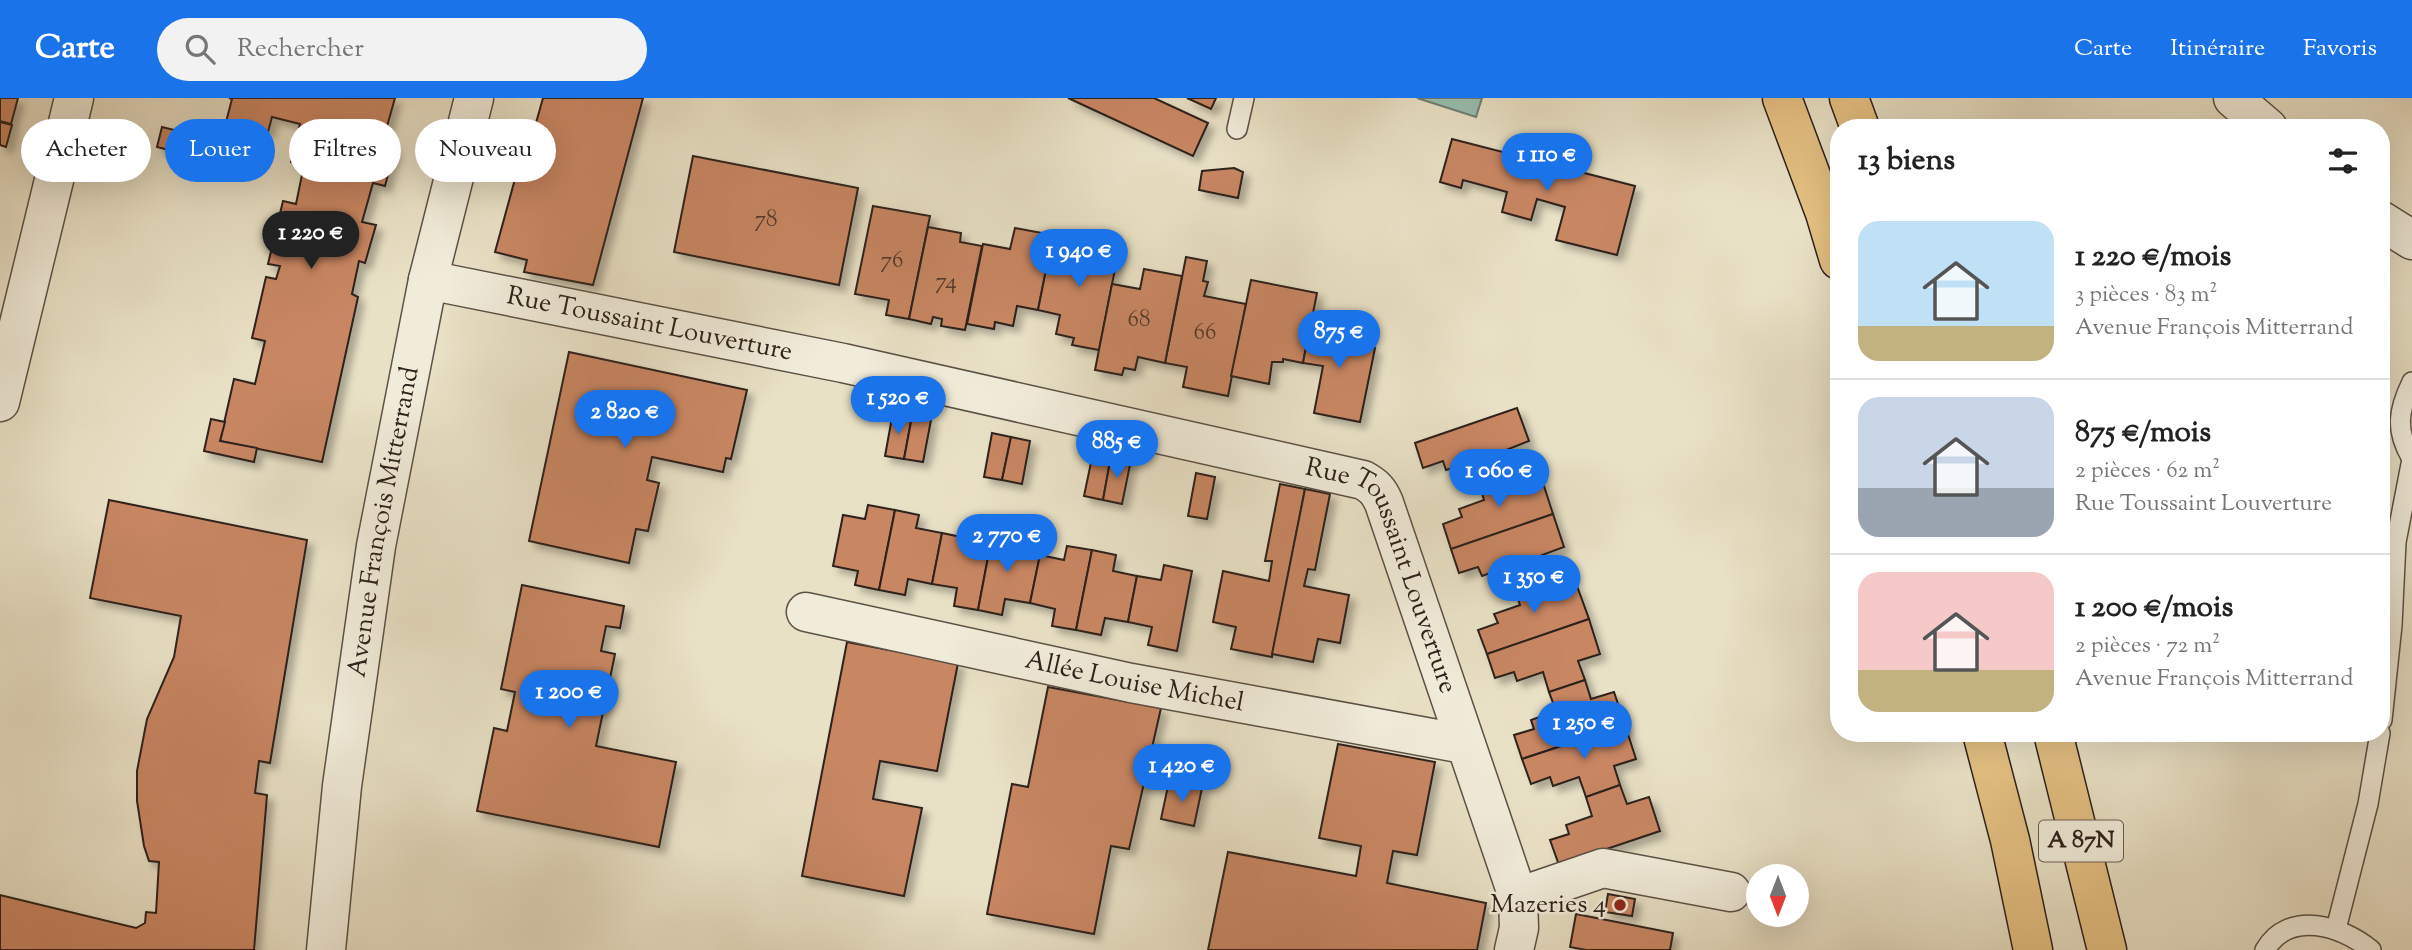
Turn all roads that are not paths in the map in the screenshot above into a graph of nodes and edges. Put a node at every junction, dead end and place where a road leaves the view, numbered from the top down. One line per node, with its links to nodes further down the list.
1 (74, 98): 15 (street)
2 (474, 98): 13 (street, Avenue François Mitterrand)
3 (1244, 98): 9 (lane)
4 (1782, 98): 11 (highway)
5 (1849, 98): 7 (highway)
6 (2233, 98): 8 (street)
7 (1857, 119)
8 (2258, 119)
9 (1237, 129)
10 (2390, 226): 12 (street)
11 (1830, 230)
12 (2412, 240)
13 (428, 280): 22 (street, Rue Toussaint Louverture); 26 (street, Avenue François Mitterrand)
14 (2412, 382): 16 (lane)
15 (0, 402)
16 (2412, 459): 18 (lane)
17 (806, 612): 22 (street, Allée Louise Michel)
18 (2390, 644)
19 (1984, 742): 28 (highway, A 87N)
20 (2055, 742): 29 (highway, A 87N)
21 (2378, 742): 25 (lane)
22 (1464, 744): 24 (street, Rue Toussaint Louverture)
23 (1731, 892): 24 (street)
24 (1518, 897): 27 (street, Rue Toussaint Louverture)
25 (2336, 929): 30 (lane); 31 (lane)
26 (326, 950)
27 (1514, 950)
28 (2033, 950)
29 (2107, 950)
30 (2265, 950)
31 (2371, 950)

